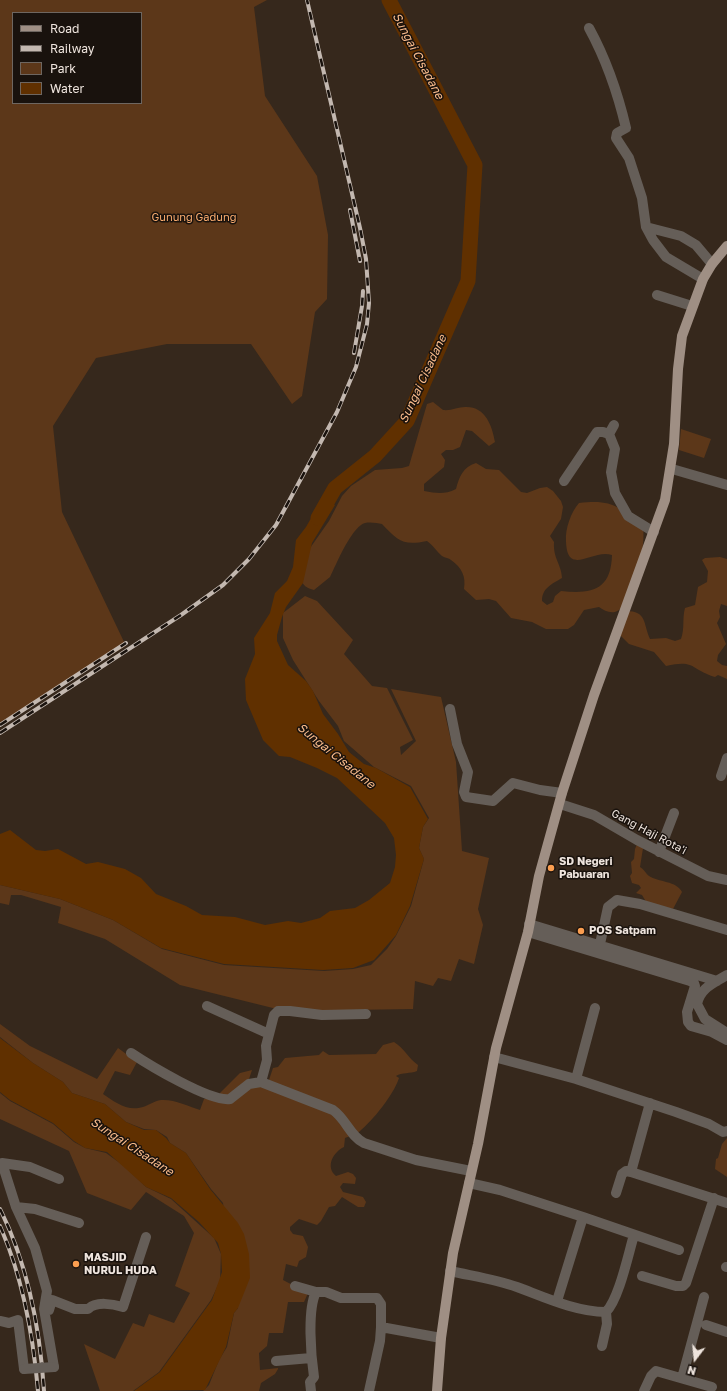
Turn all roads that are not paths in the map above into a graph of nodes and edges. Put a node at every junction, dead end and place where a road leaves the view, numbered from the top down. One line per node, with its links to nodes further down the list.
1 (589, 28): 2 (street)
2 (646, 227): 4 (street); 5 (street)
3 (727, 246): 4 (main road)
4 (712, 264): 5 (main road)
5 (703, 279): 7 (main road)
6 (657, 294): 7 (street)
7 (692, 306): 10 (main road)
8 (614, 425): 9 (street)
9 (609, 434): 11 (street); 13 (street)
10 (672, 469): 12 (street); 13 (main road)
11 (564, 481)
12 (727, 485)
13 (654, 532): 17 (main road)
14 (450, 709): 17 (street)
15 (727, 758): 16 (street)
16 (721, 776)
17 (562, 793): 18 (main road)
18 (560, 804): 20 (street, Gang Haji Rota'i); 22 (main road)
19 (674, 813): 20 (street)
20 (659, 852): 21 (street, Gang Haji Rota'i)
21 (727, 880)
22 (529, 928): 24 (street); 32 (street); 34 (main road)
23 (727, 930): 24 (street)
24 (600, 944): 26 (street)
25 (727, 975): 26 (street)
26 (717, 981): 30 (street)
27 (207, 1006): 31 (street)
28 (595, 1008): 35 (street)
29 (366, 1014): 31 (street)
30 (727, 1033)
31 (269, 1034): 36 (street)
32 (727, 1040)
33 (131, 1053): 36 (street)
34 (494, 1057): 35 (street); 39 (main road)
35 (576, 1079): 37 (street)
36 (261, 1082): 39 (street)
37 (650, 1103): 38 (street); 40 (street)
38 (727, 1131)
39 (471, 1171): 42 (main road)
40 (631, 1172): 43 (street); 44 (street)
41 (60, 1179): 46 (street)
42 (469, 1183): 47 (street); 52 (main road)
43 (616, 1193)
44 (714, 1198): 45 (street); 53 (street)
45 (727, 1203)
46 (16, 1207): 48 (street); 58 (street)
47 (583, 1217): 49 (street); 57 (street)
48 (80, 1223)
49 (634, 1235): 51 (street); 59 (street)
50 (146, 1237): 58 (street)
51 (679, 1250)
52 (450, 1271): 57 (street); 64 (main road)
53 (642, 1276)
54 (295, 1286): 55 (street)
55 (316, 1292): 62 (street); 66 (street)
56 (704, 1297): 68 (street)
57 (557, 1301): 59 (street)
58 (44, 1309): 60 (street, bridge)
59 (606, 1312): 65 (street)
60 (0, 1321)
61 (706, 1325): 63 (street)
62 (381, 1327): 64 (street); 71 (street)
63 (727, 1332)
64 (440, 1338): 72 (main road)
65 (602, 1346)
66 (311, 1358): 67 (street); 70 (street)
67 (276, 1361)
68 (682, 1378): 69 (street); 73 (street)
69 (708, 1388)
70 (311, 1391)
71 (370, 1391)
72 (437, 1391)
73 (644, 1391)

